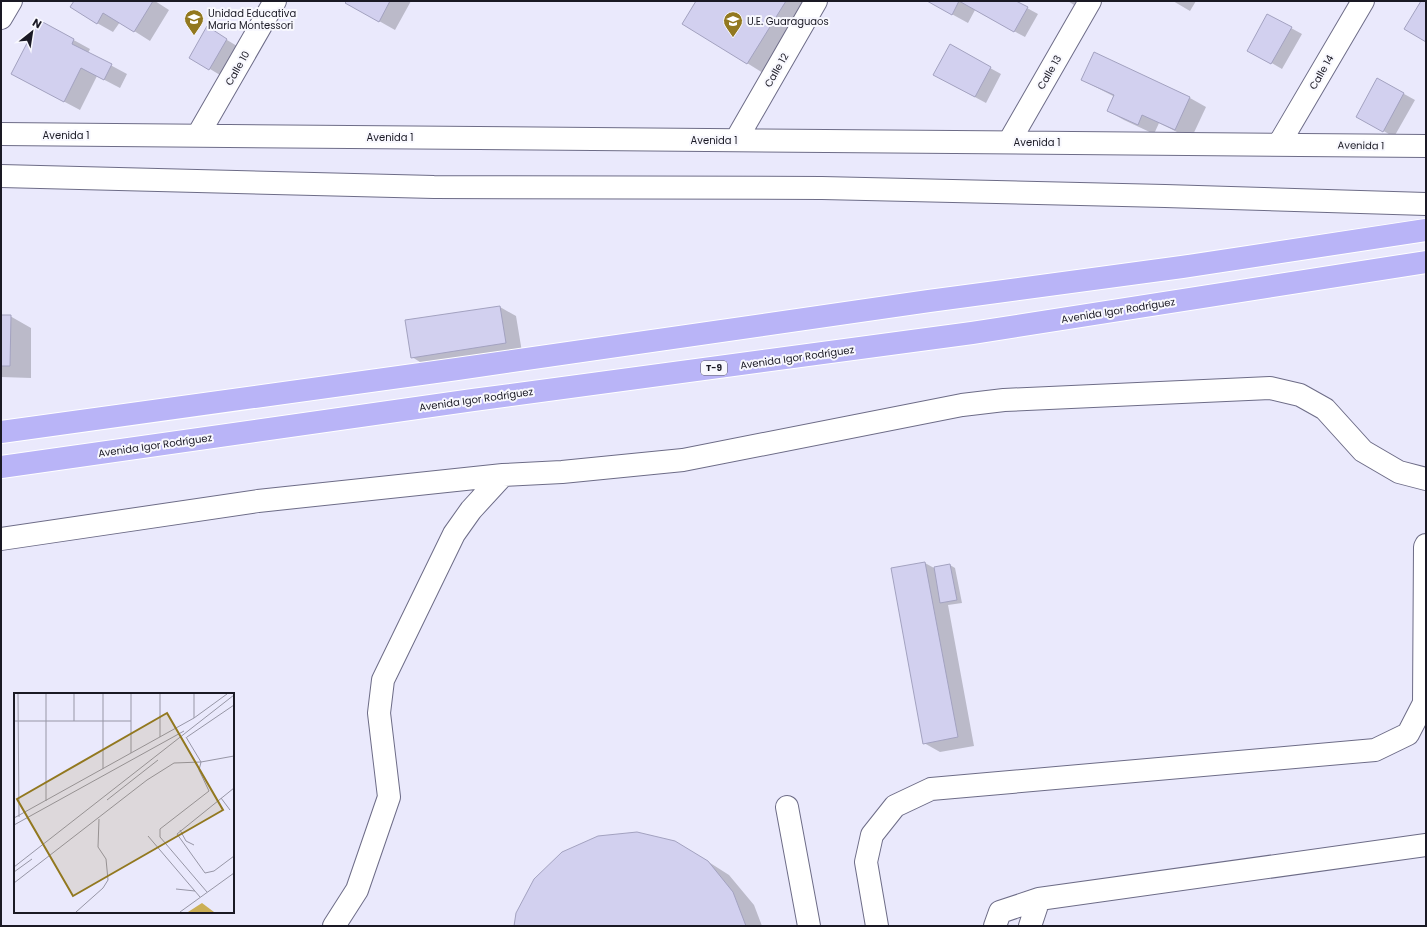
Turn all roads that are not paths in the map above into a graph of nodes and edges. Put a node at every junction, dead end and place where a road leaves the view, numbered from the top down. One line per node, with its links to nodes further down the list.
1 (11, 1): 6 (street)
2 (275, 1): 8 (street, Calle 10)
3 (816, 1): 9 (street, Calle 12)
4 (1090, 1): 10 (street, Calle 13)
5 (1363, 1): 11 (street, Calle 14)
6 (1, 18)
7 (1, 134): 8 (street, Avenida 1)
8 (198, 135): 9 (street, Avenida 1)
9 (736, 140): 10 (street, Avenida 1)
10 (1009, 142): 11 (street, Avenida 1)
11 (1279, 144): 12 (street, Avenida 1)
12 (1426, 146)
13 (1, 176): 14 (street)
14 (1426, 204)
15 (1426, 230): 17 (highway)
16 (1426, 262): 18 (highway, Avenida Igor Rodríguez / T-9)
17 (1, 432)
18 (1, 466)
19 (502, 475): 20 (street); 21 (street); 26 (street)
20 (1426, 479)
21 (1, 539)
22 (1426, 545): 28 (street)
23 (787, 807): 27 (street)
24 (1426, 845): 25 (street)
25 (1039, 899): 29 (street); 30 (street)
26 (334, 926)
27 (809, 926)
28 (878, 926)
29 (995, 926)
30 (1030, 926)

